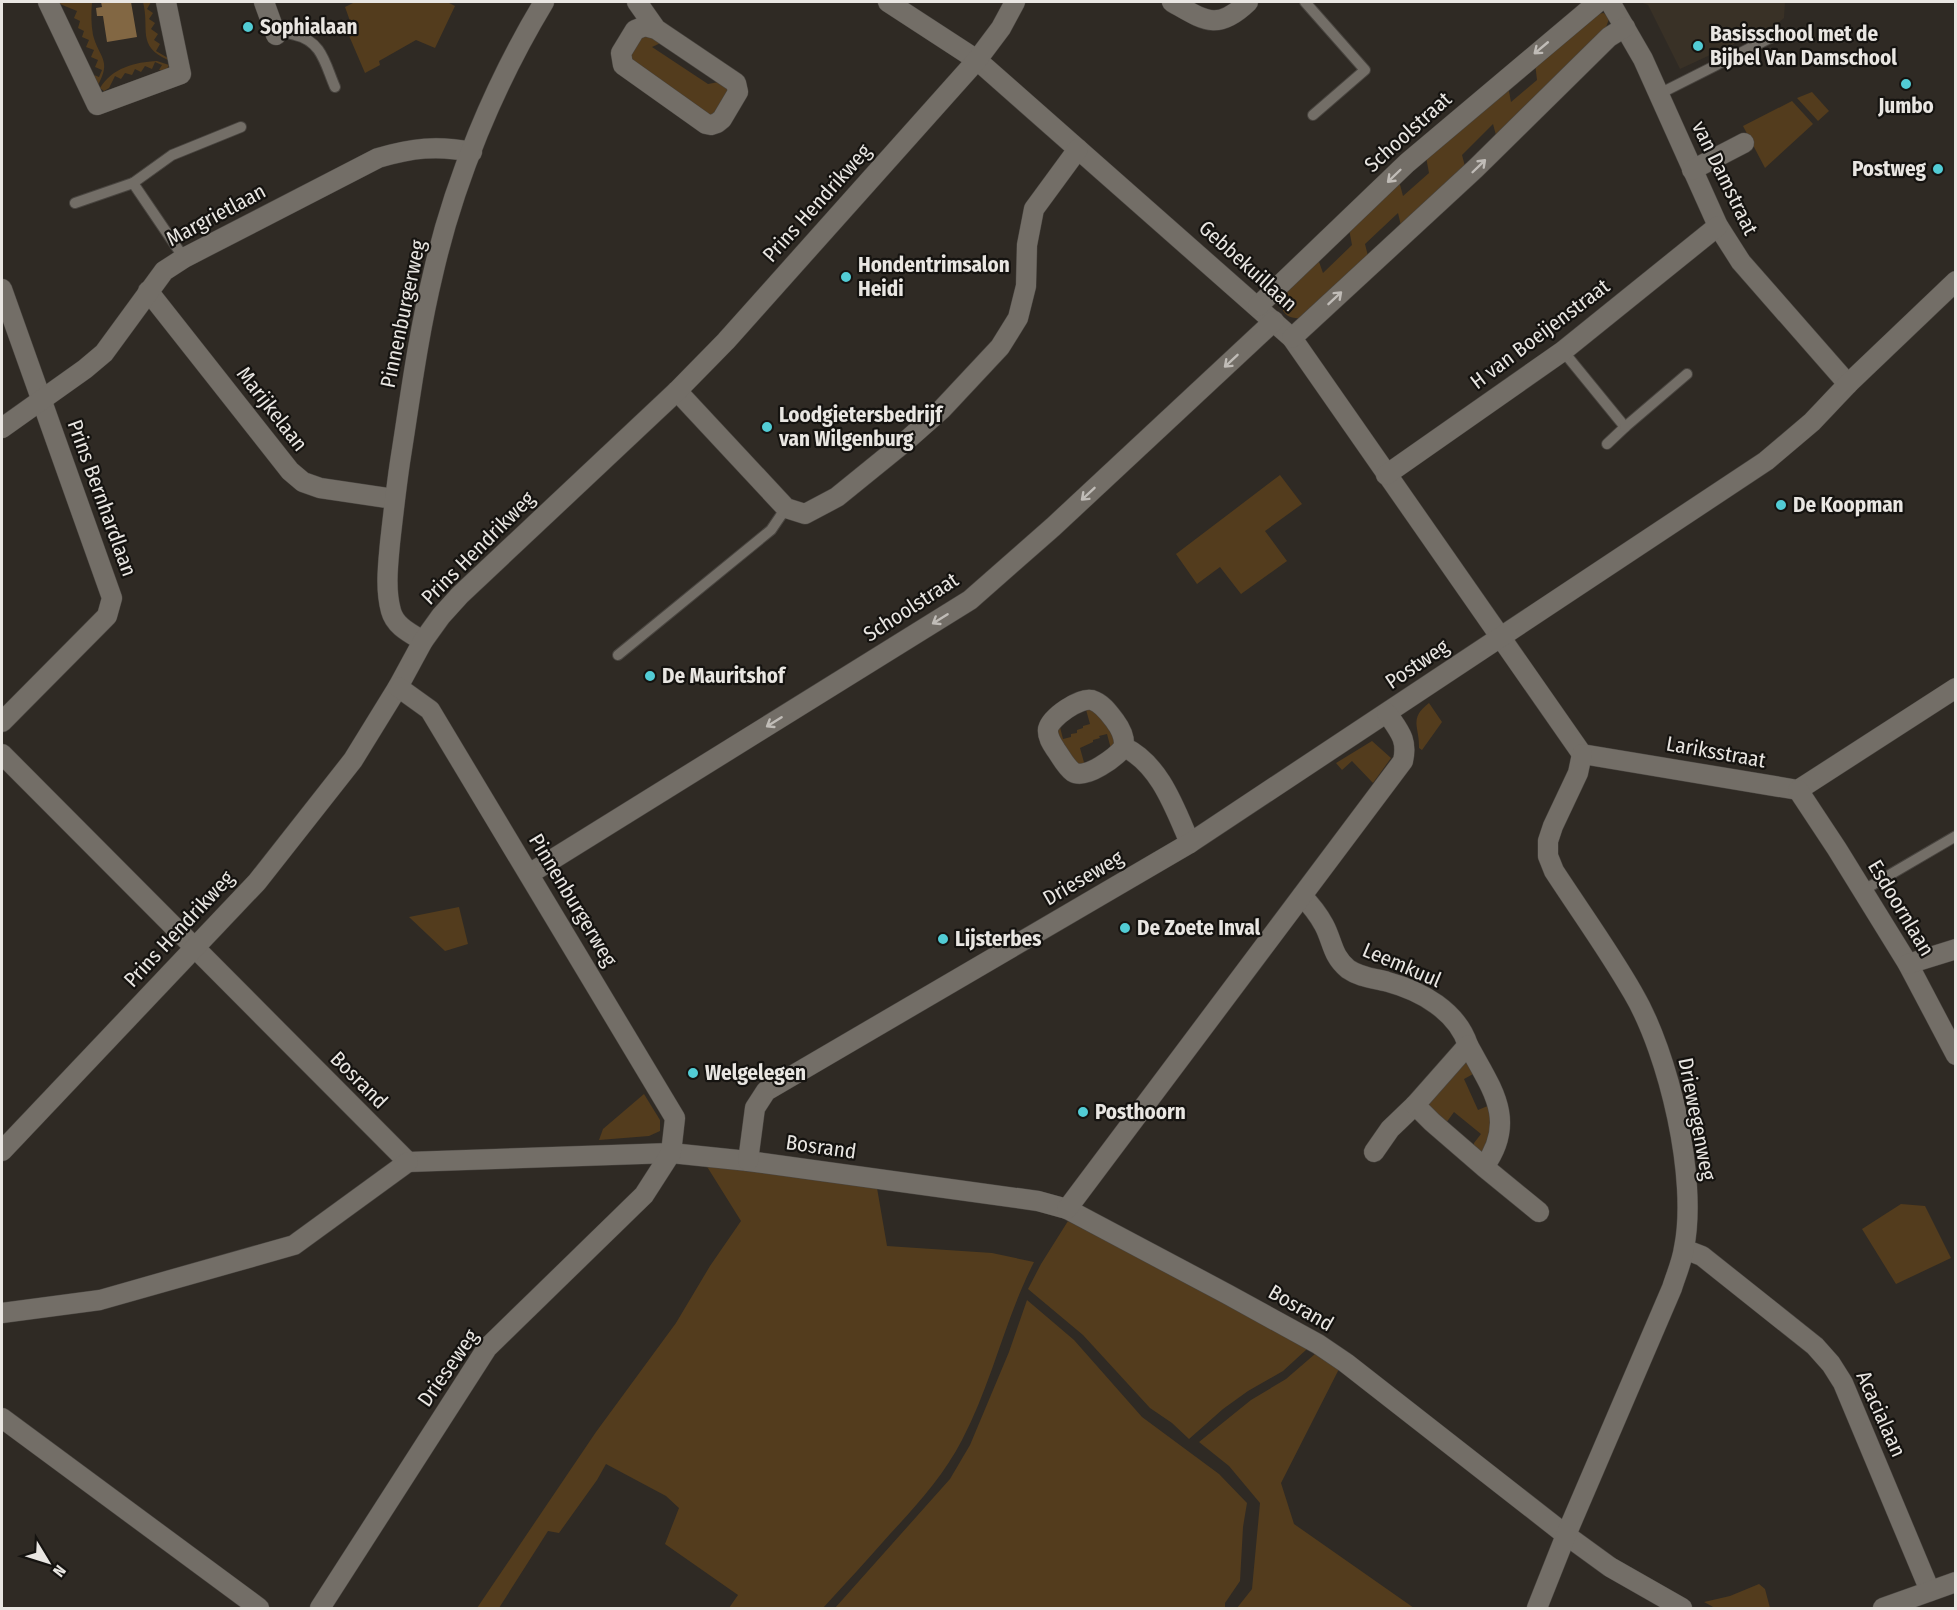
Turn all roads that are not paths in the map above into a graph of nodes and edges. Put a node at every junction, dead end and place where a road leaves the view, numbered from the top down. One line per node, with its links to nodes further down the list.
1 (48, 2): 2 (street)
2 (166, 2)
3 (264, 2): 16 (street)
4 (544, 2): 24 (street, Pinnenburgerweg)
5 (637, 2): 14 (street)
6 (888, 2): 17 (street, Gebbekuillaan)
7 (1015, 2): 17 (street, Prins Hendrikweg)
8 (1172, 2): 9 (street)
9 (1248, 2)
10 (1305, 2): 20 (lane)
11 (1598, 2): 33 (street, Schoolstraat, one-way to 33)
12 (1610, 2): 13 (street, van Damstraat)
13 (1625, 27): 19 (street, van Damstraat); 35 (street, one-way to 13)
14 (656, 29): 14 (street)
15 (1778, 34): 19 (lane)
16 (276, 35): 18 (lane)
17 (977, 60): 23 (street, Gebbekuillaan); 39 (street, Prins Hendrikweg)
18 (335, 87)
19 (1657, 95): 25 (street, van Damstraat)
20 (1313, 115)
21 (241, 126): 26 (lane)
22 (1744, 143): 25 (street)
23 (1078, 149): 33 (street, Gebbekuillaan); 46 (street)
24 (472, 152): 29 (street, Margrietlaan); 45 (street, Pinnenburgerweg)
25 (1692, 170): 28 (street, van Damstraat)
26 (133, 183): 27 (lane); 29 (lane)
27 (75, 203)
28 (1718, 226): 36 (street, H van Boeijenstraat); 38 (street, van Damstraat)
29 (184, 258): 32 (street, Margrietlaan)
30 (1956, 281): 38 (street, Postweg)
31 (2, 289): 40 (street, Prins Bernhardlaan)
32 (148, 291): 40 (street, Margrietlaan); 45 (street, Marijkelaan)
33 (1258, 306): 34 (street, Gebbekuillaan)
34 (1274, 321): 35 (street, Gebbekuillaan); 60 (street, Schoolstraat, one-way to 60)
35 (1292, 338): 44 (street, Gebbekuillaan)
36 (1563, 351): 41 (lane); 44 (street, H van Boeijenstraat)
37 (1687, 374): 41 (lane)
38 (1848, 384): 47 (street, Postweg)
39 (677, 391): 46 (street); 48 (street, Prins Hendrikweg)
40 (40, 400): 42 (street, Margrietlaan); 53 (street, Prins Bernhardlaan)
41 (1625, 427): 43 (lane)
42 (2, 428)
43 (1607, 444)
44 (1386, 475): 47 (street, Gebbekuillaan)
45 (394, 499): 48 (street, Pinnenburgerweg)
46 (786, 508): 49 (lane)
47 (1501, 637): 52 (street, Postweg); 56 (street)
48 (423, 641): 50 (street, Prins Hendrikweg)
49 (618, 655)
50 (398, 687): 60 (street, Pinnenburgerweg); 63 (street, Prins Hendrikweg)
51 (1956, 688): 57 (street)
52 (1388, 714): 59 (street, Drieseweg); 62 (street, Postweg)
53 (2, 722)
54 (1124, 747): 59 (street)
55 (2, 754): 63 (street, Bosrand)
56 (1582, 754): 57 (street, Lariksstraat); 77 (street, Driewegenweg)
57 (1798, 790): 61 (street, Esdoornlaan)
58 (1956, 836): 61 (lane)
59 (1190, 843): 72 (street, Drieseweg)
60 (529, 874): 71 (street, Pinnenburgerweg)
61 (1862, 891): 65 (street, Esdoornlaan)
62 (1302, 896): 66 (street, Leemkuul); 75 (street, Postweg)
63 (194, 949): 69 (street, Prins Hendrikweg); 73 (street, Bosrand)
64 (1956, 949): 65 (street)
65 (1908, 964): 67 (street, Esdoornlaan)
66 (1468, 1045): 68 (street); 74 (street, Leemkuul)
67 (1956, 1055)
68 (1415, 1105): 70 (street); 74 (street)
69 (2, 1151)
70 (1374, 1152)
71 (671, 1153): 72 (street, Bosrand); 73 (street, Bosrand); 84 (street, Drieseweg)
72 (748, 1161): 75 (street, Bosrand)
73 (408, 1162): 78 (street)
74 (1484, 1167): 76 (street)
75 (1067, 1209): 80 (street, Bosrand)
76 (1539, 1212)
77 (1684, 1248): 80 (street, Driewegenweg); 82 (street, Acacialaan)
78 (2, 1313)
79 (2, 1418): 83 (street)
80 (1566, 1535): 85 (street, Driewegenweg); 86 (street, Bosrand)
81 (1956, 1582): 82 (street)
82 (1930, 1591): 87 (street)
83 (259, 1608)
84 (320, 1608)
85 (1536, 1608)
86 (1682, 1608)
87 (1883, 1608)

